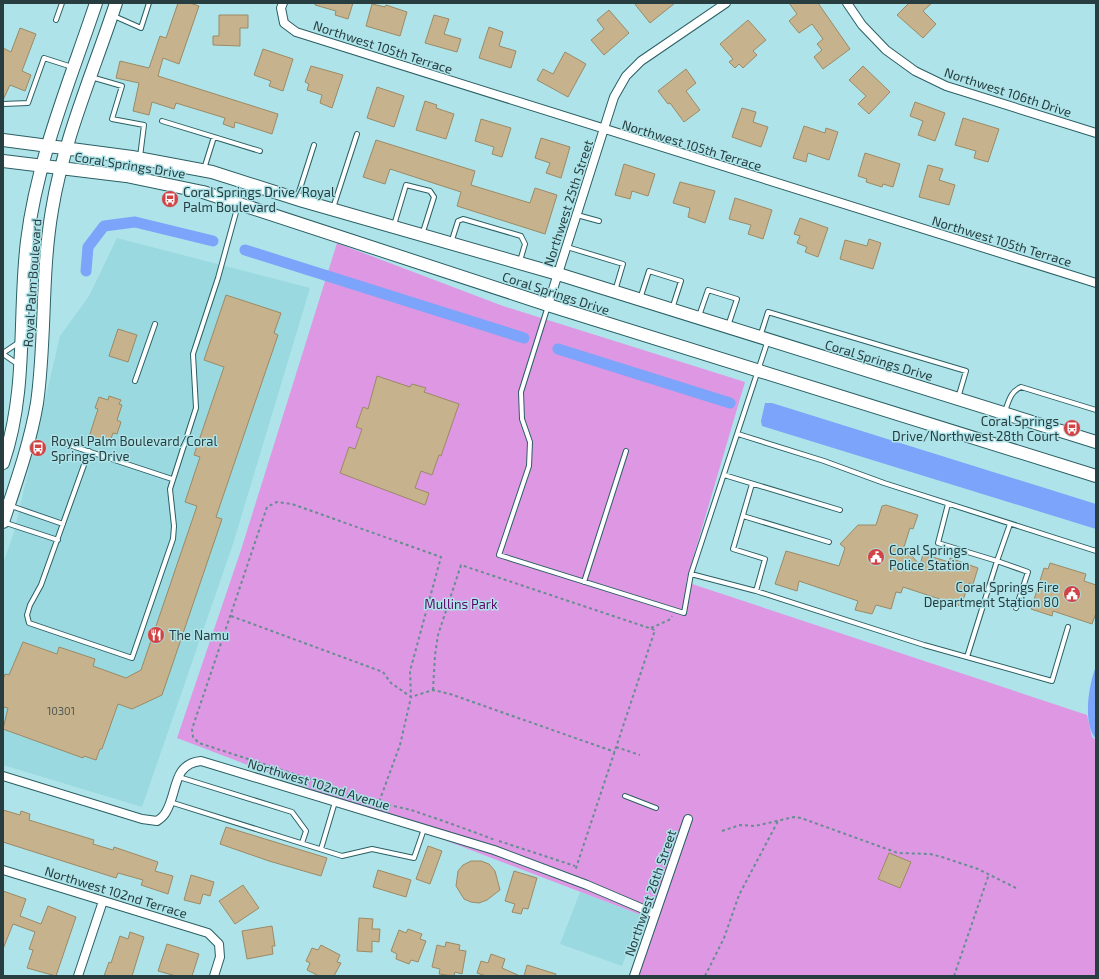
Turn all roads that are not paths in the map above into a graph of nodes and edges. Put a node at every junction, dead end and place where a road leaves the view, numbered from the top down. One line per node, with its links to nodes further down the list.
1 (62, 3): 9 (lane)
2 (96, 3): 10 (main road, Royal Palm Boulevard)
3 (116, 3): 8 (main road, Royal Palm Boulevard)
4 (149, 3): 8 (lane)
5 (283, 3): 14 (street, Northwest 105th Terrace)
6 (726, 3): 14 (street, Northwest 25th Street)
7 (847, 3): 15 (street, Northwest 106th Drive)
8 (112, 15): 11 (main road, Royal Palm Boulevard)
9 (56, 20)
10 (74, 68): 12 (lane); 20 (main road, Royal Palm Boulevard)
11 (91, 77): 21 (main road, Royal Palm Boulevard); 23 (lane)
12 (3, 104)
13 (162, 121): 17 (lane)
14 (604, 130): 31 (street, Northwest 25th Street); 39 (street, Northwest 105th Terrace)
15 (1096, 133)
16 (357, 134): 30 (lane)
17 (214, 137): 22 (lane); 27 (lane)
18 (3, 140): 20 (main road, Coral Springs Drive)
19 (314, 145): 28 (lane)
20 (48, 146): 21 (main road, Coral Springs Drive); 25 (main road, Royal Palm Boulevard)
21 (67, 148): 23 (main road, Coral Springs Drive); 26 (main road, Royal Palm Boulevard)
22 (260, 151)
23 (140, 159): 27 (main road, Coral Springs Drive)
24 (3, 161): 25 (main road, Coral Springs Drive)
25 (41, 166): 26 (main road, Coral Springs Drive); 48 (main road, Royal Palm Boulevard)
26 (61, 168): 29 (main road, Coral Springs Drive); 66 (main road, Royal Palm Boulevard)
27 (203, 171): 28 (main road, Coral Springs Drive)
28 (297, 199): 30 (main road, Coral Springs Drive)
29 (239, 203): 42 (main road, Coral Springs Drive); 64 (lane)
30 (333, 210): 33 (main road, Coral Springs Drive)
31 (577, 215): 32 (lane); 36 (street, Northwest 25th Street)
32 (599, 221)
33 (393, 227): 34 (main road, Coral Springs Drive); 34 (lane)
34 (422, 235): 35 (main road, Coral Springs Drive)
35 (451, 243): 37 (main road, Coral Springs Drive); 37 (lane)
36 (567, 246): 38 (street, Northwest 25th Street); 40 (lane)
37 (520, 263): 38 (main road, Coral Springs Drive)
38 (558, 274): 40 (main road, Coral Springs Drive); 42 (street, Northwest 25th Street)
39 (1096, 283)
40 (615, 291): 41 (main road, Coral Springs Drive)
41 (640, 299): 43 (main road, Coral Springs Drive); 43 (lane)
42 (548, 305): 51 (main road, Coral Springs Drive); 78 (lane)
43 (671, 309): 44 (main road, Coral Springs Drive)
44 (698, 318): 46 (main road, Coral Springs Drive); 46 (lane)
45 (154, 324): 52 (lane)
46 (728, 327): 47 (main road, Coral Springs Drive)
47 (764, 338): 51 (lane); 53 (main road, Coral Springs Drive); 53 (lane)
48 (22, 340): 49 (lane); 50 (main road, Royal Palm Boulevard)
49 (3, 353): 50 (lane)
50 (21, 367): 61 (main road, Royal Palm Boulevard)
51 (759, 371): 56 (lane); 63 (main road, Coral Springs Drive)
52 (135, 381)
53 (958, 399): 55 (main road, Coral Springs Drive)
54 (1096, 410): 55 (lane)
55 (1004, 414): 57 (main road, Coral Springs Drive)
56 (738, 434): 62 (lane); 67 (lane)
57 (1096, 442)
58 (63, 443): 59 (lane)
59 (89, 451): 64 (lane); 71 (lane)
60 (626, 451): 78 (lane)
61 (3, 462)
62 (724, 475): 65 (lane); 77 (lane)
63 (1096, 476)
64 (172, 479): 73 (lane)
65 (752, 484): 68 (lane); 69 (lane)
66 (6, 504): 70 (main road, Royal Palm Boulevard); 71 (lane)
67 (948, 504): 72 (lane); 76 (lane)
68 (840, 510)
69 (743, 516): 74 (lane); 79 (lane)
70 (3, 522): 73 (lane)
71 (63, 524): 73 (lane)
72 (1010, 524): 75 (lane); 76 (lane)
73 (58, 540)
74 (829, 542)
75 (1096, 551)
76 (997, 562): 80 (lane); 82 (lane)
77 (691, 574): 78 (lane); 79 (lane)
78 (584, 582)
79 (756, 591): 82 (lane)
80 (1016, 608)
81 (1068, 627): 82 (lane)
82 (967, 657)
83 (3, 776): 86 (street, Northwest 102nd Avenue)
84 (179, 777): 86 (street, Northwest 102nd Avenue); 87 (street, Northwest 102nd Avenue); 91 (lane)
85 (625, 796): 88 (lane)
86 (170, 802): 91 (lane)
87 (335, 802): 90 (street, Northwest 102nd Avenue); 92 (lane)
88 (656, 808)
89 (688, 819): 95 (street, Northwest 26th Street)
90 (424, 829): 92 (lane); 95 (street, Northwest 102nd Avenue)
91 (302, 843): 92 (lane)
92 (321, 849)
93 (3, 870): 94 (street, Northwest 102nd Terrace)
94 (104, 901): 96 (street); 97 (street, Northwest 102nd Terrace)
95 (655, 914): 98 (street, Northwest 26th Street)
96 (78, 976)
97 (214, 976)
98 (634, 976)

